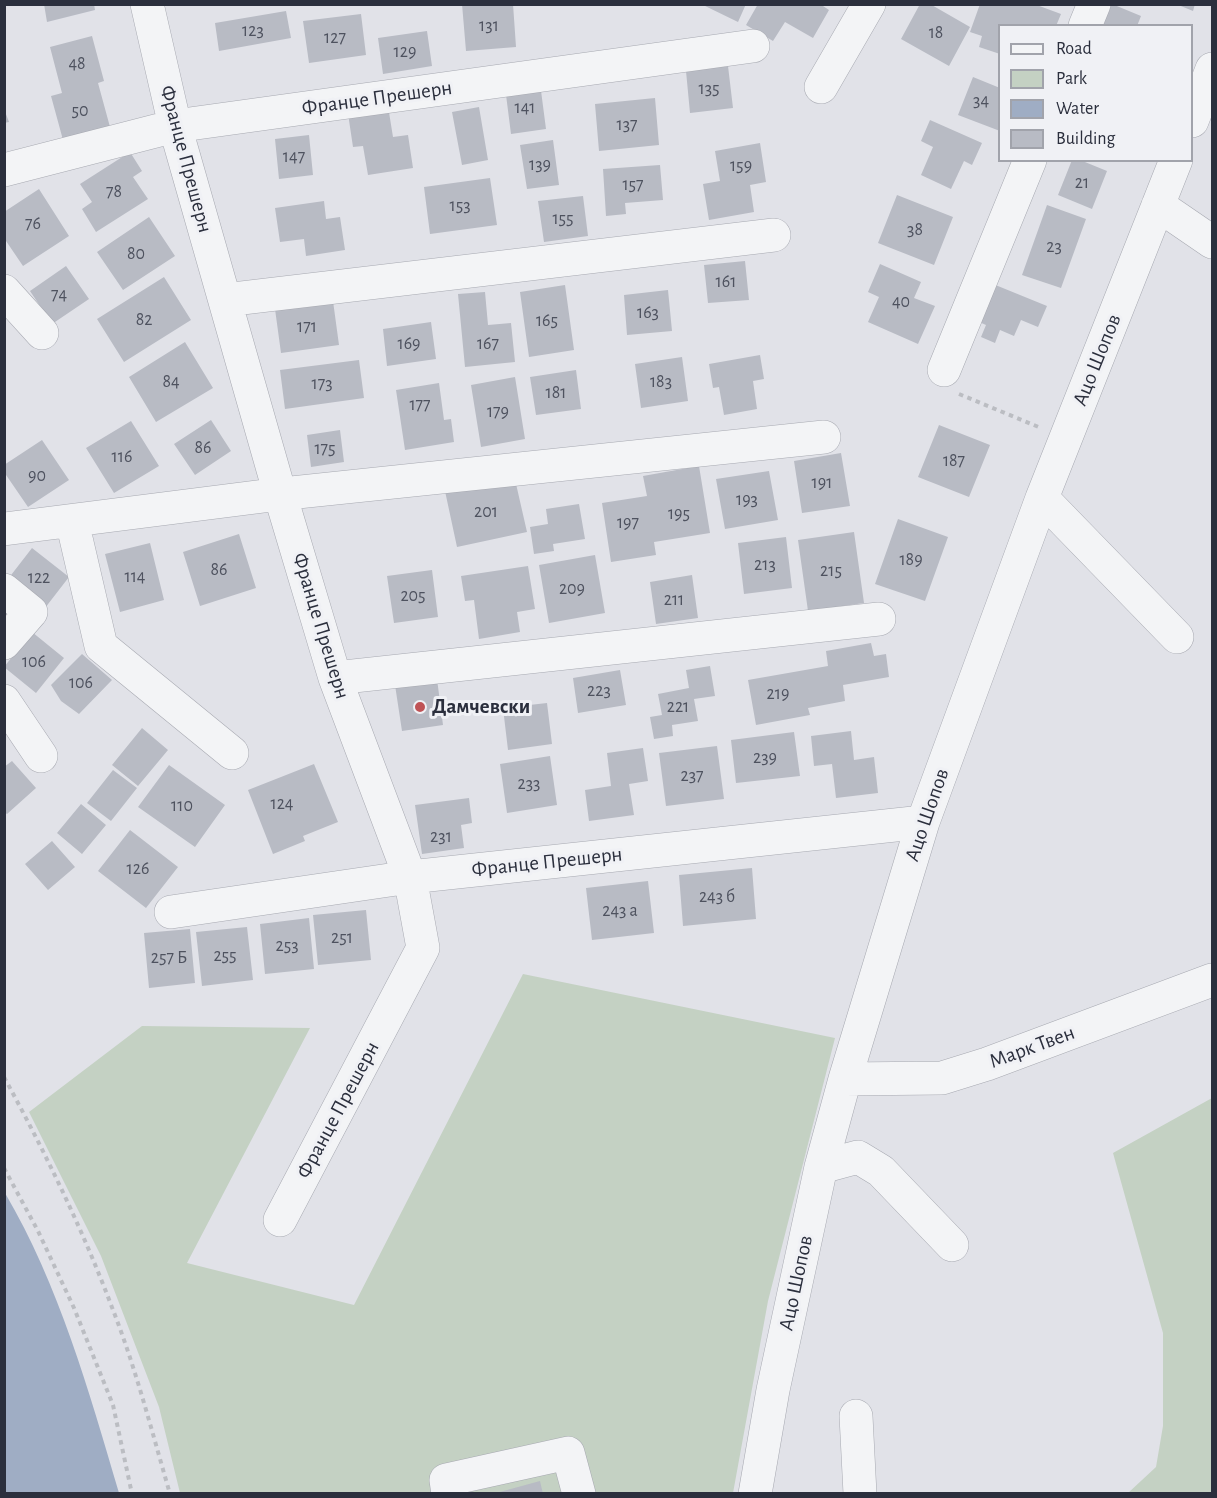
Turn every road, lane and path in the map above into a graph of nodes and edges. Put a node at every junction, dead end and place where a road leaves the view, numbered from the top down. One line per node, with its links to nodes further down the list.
1 (147, 4): 7 (street, Францe Прешерн)
2 (869, 4): 6 (street)
3 (1094, 4): 4 (street)
4 (1086, 24)
5 (753, 46): 7 (street, Франце Прешерн)
6 (820, 87)
7 (175, 126): 10 (street, Франце Прешерн); 15 (street, Францe Прешерн)
8 (1029, 162): 17 (street)
9 (1175, 162): 11 (street, Ацо Шопов)
10 (4, 170)
11 (1158, 205): 13 (street); 21 (street, Ацо Шопов)
12 (774, 235): 15 (street)
13 (1212, 242)
14 (4, 291): 16 (street)
15 (225, 300): 20 (street, Францe Прешерн)
16 (42, 333)
17 (944, 370): 18 (path)
18 (1029, 423)
19 (824, 437): 20 (street)
20 (280, 494): 22 (street); 28 (street, Францe Прешерн)
21 (1042, 498): 26 (street); 32 (street, Ацо Шопов)
22 (72, 521): 23 (street); 30 (street)
23 (4, 529)
24 (4, 590): 27 (street)
25 (879, 619): 28 (street)
26 (1177, 637)
27 (4, 643)
28 (335, 678): 33 (street, Францe Прешерн)
29 (4, 701): 31 (street)
30 (232, 753)
31 (41, 756)
32 (923, 822): 33 (street, Франце Прешерн); 37 (street, Ацо Шопов)
33 (410, 877): 34 (street, Франце Прешерн); 40 (street, Францe Прешерн)
34 (171, 912)
35 (1212, 980): 37 (street, Марк Твен)
36 (4, 1077): 44 (path)
37 (845, 1080): 38 (street, Ацо Шопов)
38 (821, 1167): 41 (street); 47 (street, Ацо Шопов)
39 (4, 1168): 43 (path)
40 (280, 1220)
41 (952, 1245)
42 (856, 1416): 48 (street)
43 (132, 1494)
44 (170, 1494)
45 (448, 1494): 46 (street)
46 (579, 1494)
47 (755, 1494)
48 (860, 1494)

